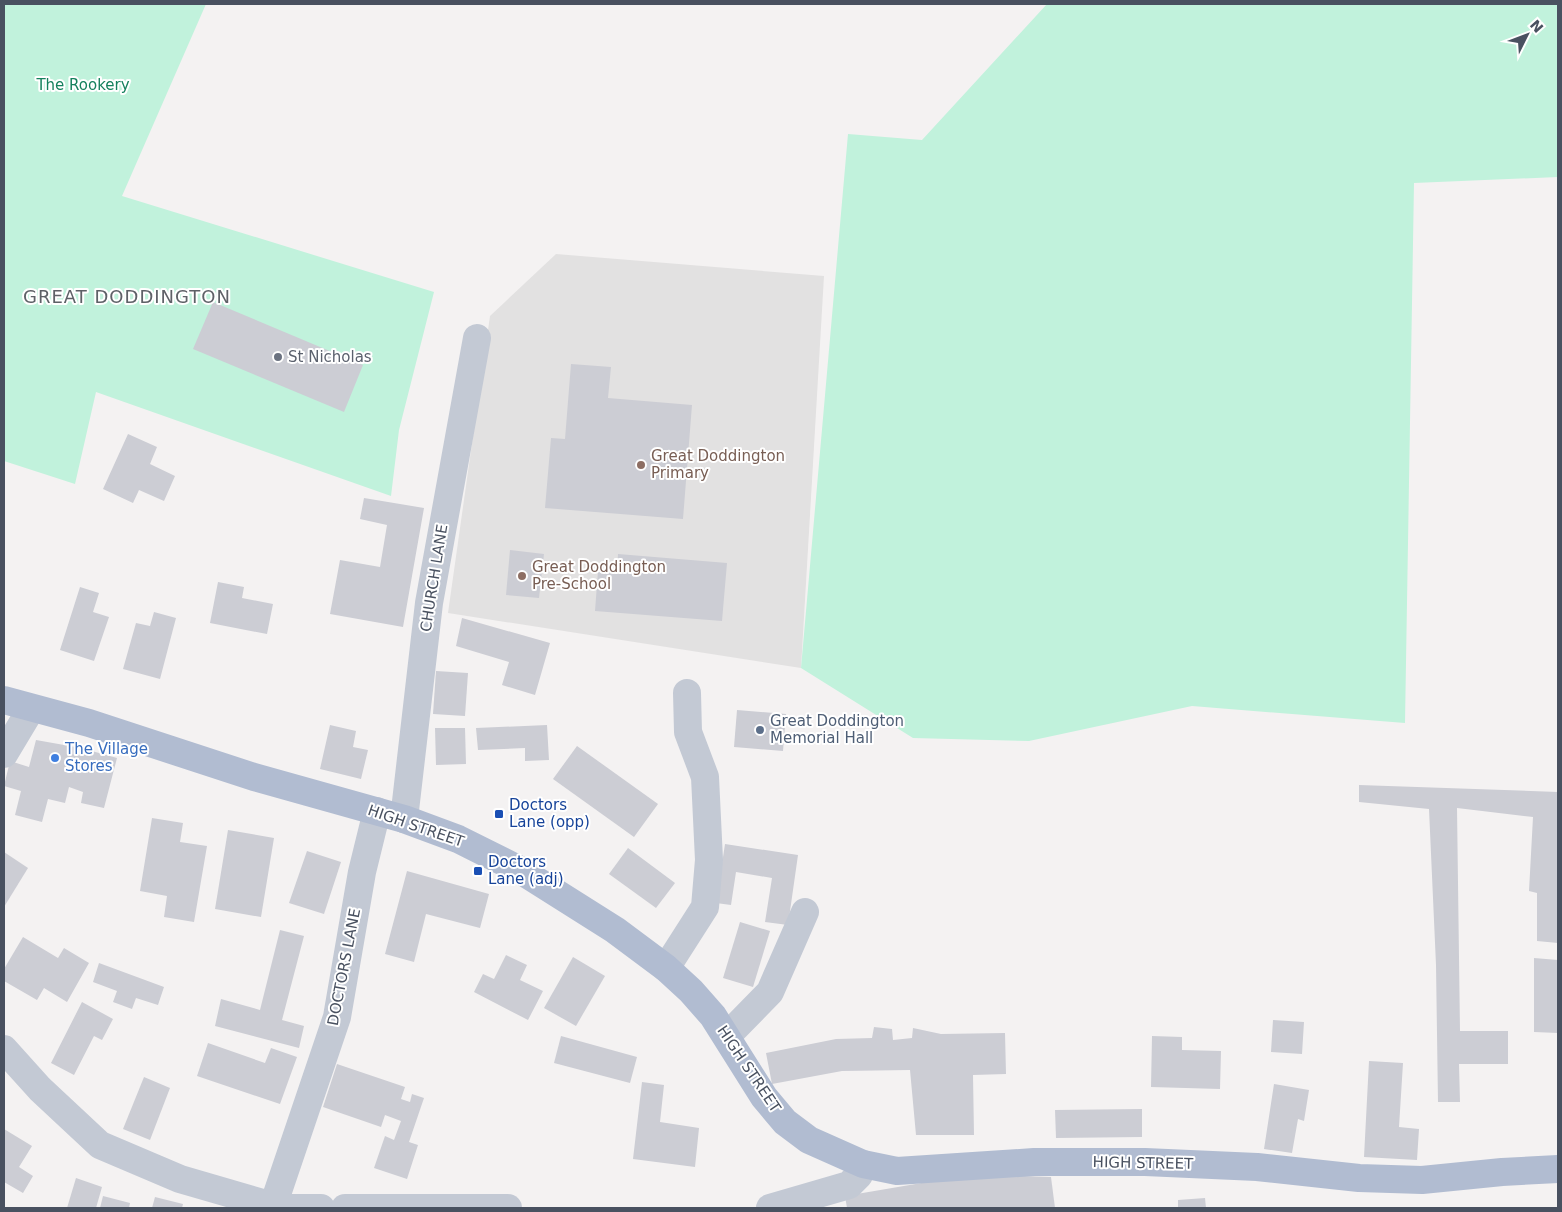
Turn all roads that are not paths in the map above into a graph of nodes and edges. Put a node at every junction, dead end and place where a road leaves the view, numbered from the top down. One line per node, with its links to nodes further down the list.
1 (477, 338): 7 (street, CHURCH LANE)
2 (687, 693): 9 (street)
3 (4, 700): 4 (main road, HIGH STREET)
4 (31, 709): 5 (street); 6 (main road, HIGH STREET)
5 (4, 754)
6 (377, 811): 7 (main road, HIGH STREET); 14 (street, DOCTORS LANE)
7 (404, 819): 9 (main road, HIGH STREET)
8 (805, 912): 10 (street)
9 (666, 968): 10 (main road, HIGH STREET)
10 (727, 1036): 12 (main road, HIGH STREET)
11 (4, 1049): 14 (street)
12 (863, 1164): 13 (main road, HIGH STREET); 18 (street)
13 (1558, 1169)
14 (273, 1206): 15 (street)
15 (321, 1208)
16 (345, 1208): 17 (street)
17 (508, 1208)
18 (770, 1208)

